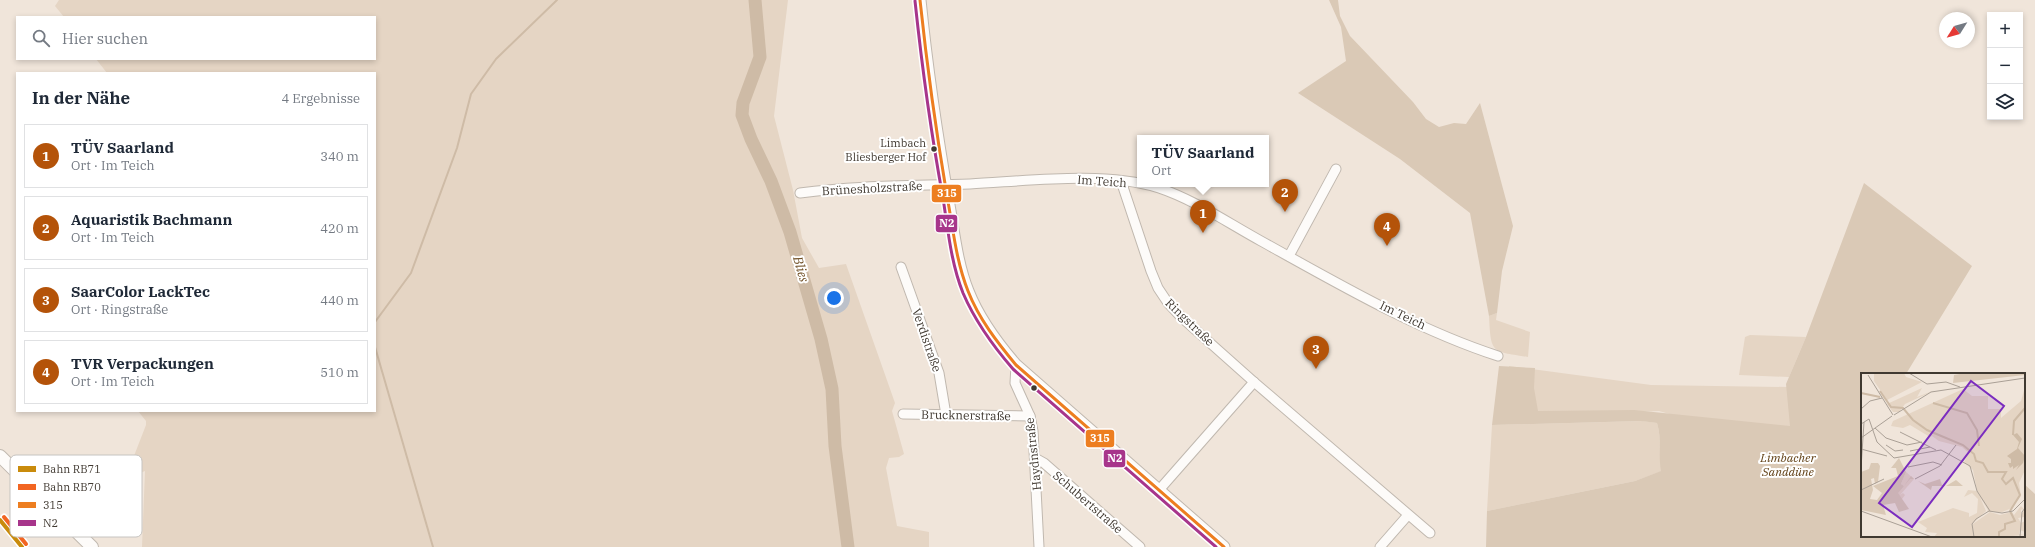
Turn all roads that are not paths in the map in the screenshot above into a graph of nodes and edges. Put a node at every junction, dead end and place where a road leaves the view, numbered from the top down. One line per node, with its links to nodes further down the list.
1 (920, 0): 5 (street)
2 (1336, 170): 8 (street)
3 (1120, 181): 4 (street, Im Teich); 5 (street, Im Teich); 12 (street, Ringstraße)
4 (1137, 184)
5 (945, 185): 7 (street, Brünesholzstraße); 11 (street)
6 (1153, 187): 8 (street, Im Teich)
7 (800, 193)
8 (1289, 256): 10 (street, Im Teich)
9 (901, 267): 14 (street, Verdistraße)
10 (1498, 356)
11 (1016, 365): 15 (street, Haydnstraße); 19 (street)
12 (1254, 382): 19 (street); 20 (street, Ringstraße)
13 (903, 414): 14 (street, Brucknerstraße)
14 (946, 415): 15 (street, Brucknerstraße)
15 (1030, 416): 17 (street, Haydnstraße)
16 (0, 456): 18 (main road)
17 (1035, 458): 24 (street, Haydnstraße); 25 (street, Schubertstraße)
18 (10, 466)
19 (1159, 490): 26 (street)
20 (1408, 515): 21 (street, Ringstraße); 27 (street)
21 (1430, 533)
22 (82, 537): 23 (main road)
23 (92, 547)
24 (1039, 547)
25 (1140, 547)
26 (1224, 547)
27 (1380, 547)

